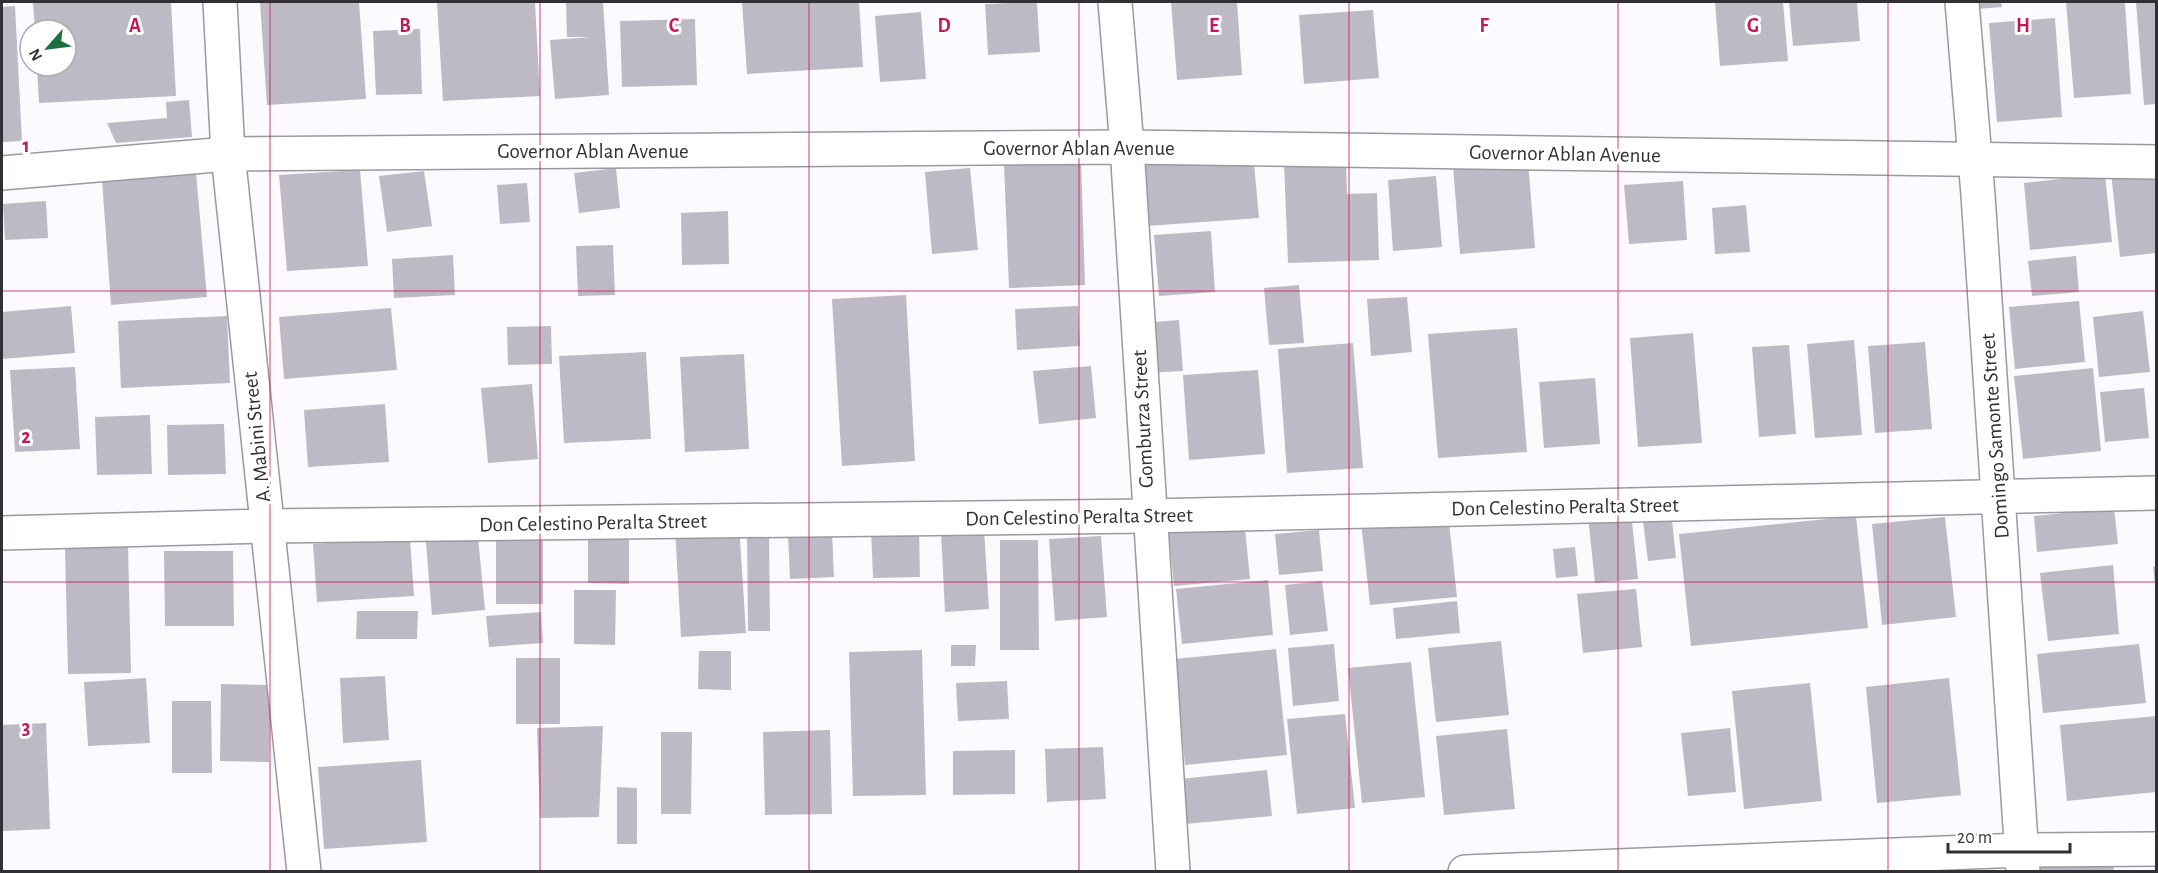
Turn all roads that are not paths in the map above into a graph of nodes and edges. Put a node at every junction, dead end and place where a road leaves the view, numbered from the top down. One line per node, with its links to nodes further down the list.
1 (220, 2): 5 (street, A. Mabini Street)
2 (1115, 2): 4 (street, Gomburza Street)
3 (1962, 2): 6 (street, Domingo Samonte Street)
4 (1127, 147): 5 (street, Governor Ablan Avenue); 6 (street, Governor Ablan Avenue); 11 (street, Gomburza Street)
5 (228, 154): 8 (street, Governor Ablan Avenue); 12 (street, A. Mabini Street)
6 (1976, 160): 7 (street, Governor Ablan Avenue); 10 (street, Domingo Samonte Street)
7 (2157, 162)
8 (2, 173)
9 (2157, 493): 10 (street, Don Celestino Peralta Street)
10 (1999, 498): 11 (street, Don Celestino Peralta Street); 15 (street, Domingo Samonte Street)
11 (1149, 516): 12 (street, Don Celestino Peralta Street); 17 (street, Gomburza Street)
12 (267, 526): 13 (street, Don Celestino Peralta Street); 16 (street, A. Mabini Street)
13 (2, 533)
14 (2157, 849): 15 (street)
15 (2022, 861): 18 (street)
16 (304, 872)
17 (1173, 872)
18 (1465, 872)

